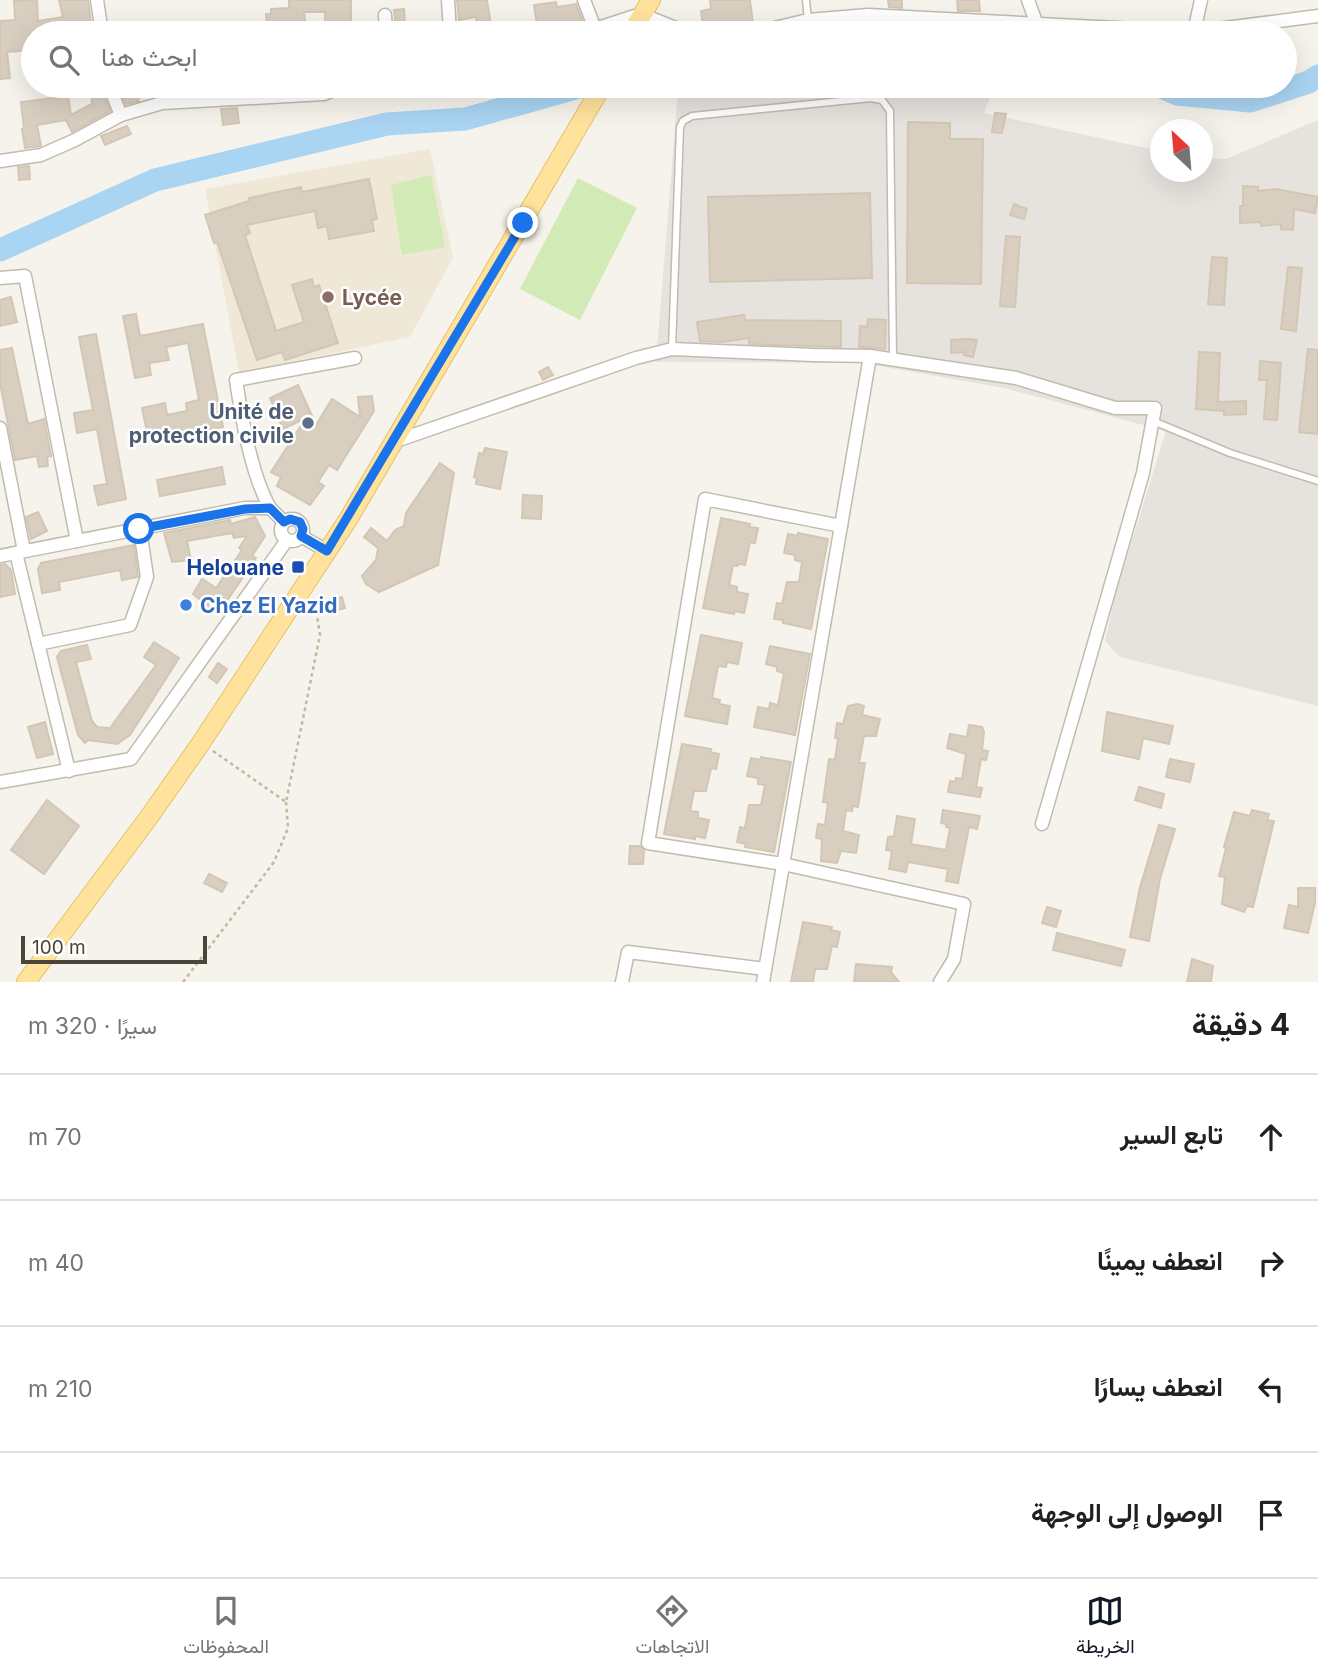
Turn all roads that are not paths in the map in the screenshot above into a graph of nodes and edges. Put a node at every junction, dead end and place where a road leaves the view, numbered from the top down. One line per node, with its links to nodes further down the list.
1 (97, 0): 11 (street)
2 (448, 0): 13 (street)
3 (584, 0): 14 (street)
4 (806, 0): 10 (lane)
5 (1028, 0): 19 (street)
6 (1201, 0): 20 (street)
7 (646, 7): 15 (street); 16 (street)
8 (385, 15): 12 (street)
9 (1318, 16): 21 (street)
10 (808, 20): 17 (street); 18 (street)
11 (100, 21)
12 (385, 21)
13 (449, 21)
14 (592, 21)
15 (614, 21)
16 (669, 21)
17 (804, 21)
18 (1012, 21)
19 (1036, 21)
20 (1196, 21)
21 (1279, 21)
22 (114, 98): 25 (street)
23 (252, 98): 25 (street)
24 (594, 98): 34 (main road)
25 (121, 115): 26 (street)
26 (0, 161)
27 (0, 278): 42 (street)
28 (672, 349): 29 (street); 31 (lane); 34 (street)
29 (870, 356): 31 (street); 38 (street)
30 (355, 358): 36 (street)
31 (893, 359): 32 (street)
32 (1153, 421): 35 (lane); 49 (street)
33 (0, 428): 44 (street)
34 (394, 442): 43 (main road)
35 (1318, 481)
36 (270, 508): 37 (street); 39 (street)
37 (284, 522): 40 (street); 41 (street)
38 (841, 526): 50 (street); 50 (street)
39 (139, 529): 42 (street); 46 (street)
40 (301, 536): 41 (street); 43 (street)
41 (287, 540): 47 (street)
42 (77, 541): 44 (street)
43 (327, 551): 52 (main road)
44 (20, 552): 45 (street); 46 (street)
45 (0, 556)
46 (38, 644): 47 (street)
47 (69, 771): 48 (street)
48 (0, 782)
49 (1042, 824)
50 (783, 864): 51 (street); 54 (street)
51 (764, 976): 53 (street)
52 (26, 982)
53 (622, 982)
54 (940, 982)

